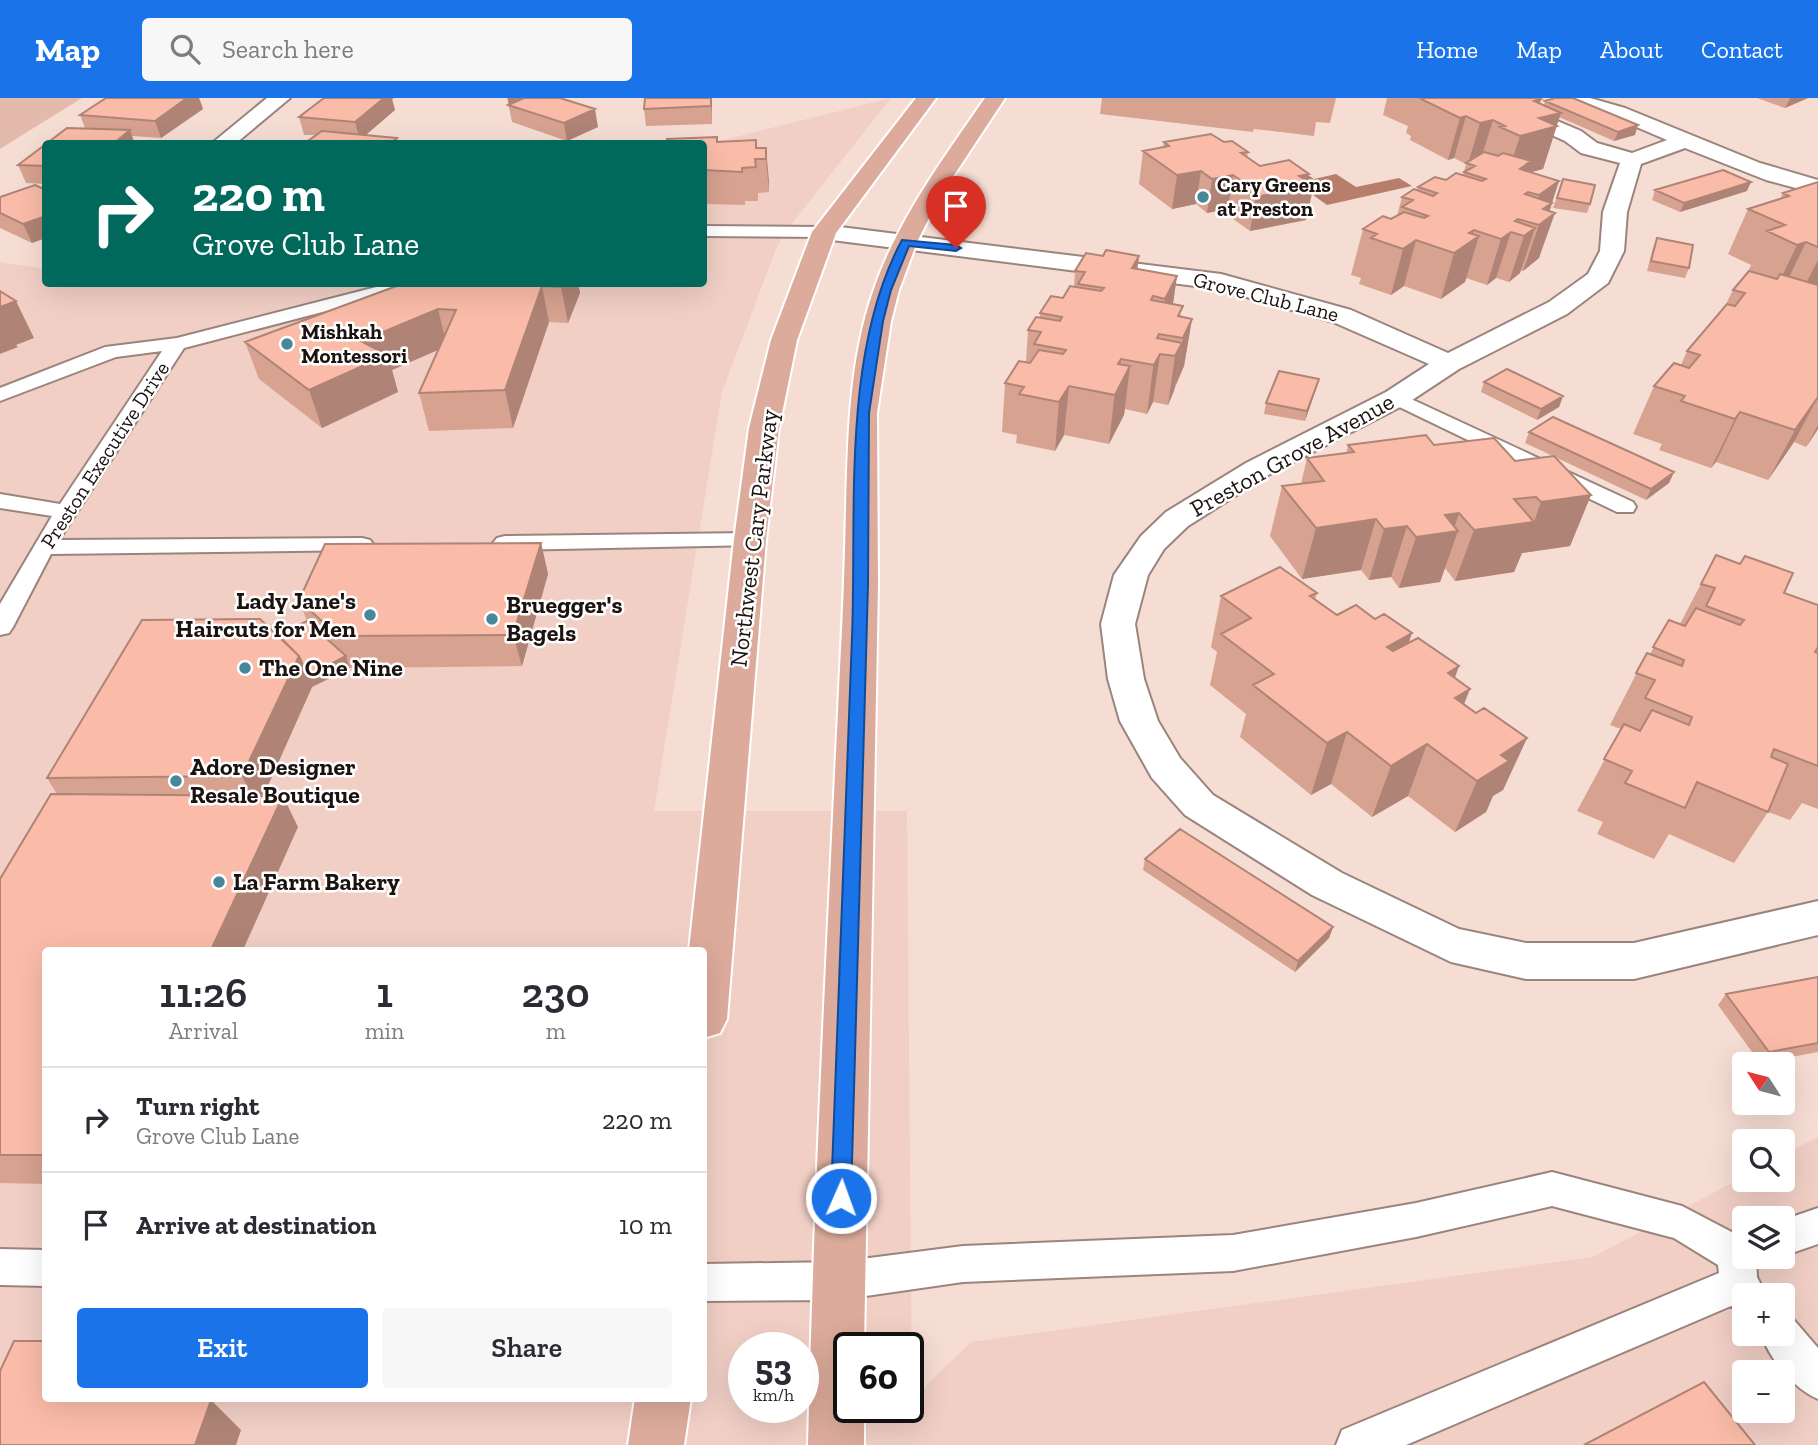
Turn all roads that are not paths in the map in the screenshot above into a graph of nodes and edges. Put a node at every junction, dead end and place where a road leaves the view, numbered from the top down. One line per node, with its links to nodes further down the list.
1 (281, 98): 6 (street)
2 (926, 98): 11 (main road, Northwest Cary Parkway)
3 (995, 98): 12 (main road)
4 (1486, 98): 8 (street)
5 (1569, 98): 7 (street)
6 (226, 140)
7 (1683, 141): 8 (street); 9 (street)
8 (1633, 160): 15 (street, Preston Grove Avenue)
9 (1818, 187)
10 (707, 231): 11 (lane)
11 (824, 232): 12 (street, Grove Club Lane); 21 (main road, Northwest Cary Parkway)
12 (905, 243): 15 (street, Grove Club Lane); 33 (main road)
13 (396, 287): 14 (lane, Preston Executive Drive)
14 (177, 344): 16 (lane); 20 (lane, Preston Executive Drive)
15 (1449, 363): 17 (street, Preston Grove Avenue)
16 (0, 395)
17 (1396, 398): 19 (lane); 26 (street, Preston Grove Avenue)
18 (0, 500): 20 (lane)
19 (1625, 507)
20 (66, 512): 24 (lane, Preston Executive Drive)
21 (750, 540): 22 (lane); 27 (main road, Northwest Cary Parkway)
22 (481, 544)
23 (387, 545): 24 (lane)
24 (43, 547): 25 (lane, Preston Executive Drive)
25 (0, 627)
26 (1818, 918)
27 (707, 988)
28 (1818, 1226): 29 (lane)
29 (1795, 1234)
30 (0, 1267): 31 (lane)
31 (42, 1268)
32 (1742, 1272): 33 (lane); 40 (lane)
33 (838, 1281): 34 (lane); 39 (main road)
34 (707, 1283)
35 (1790, 1346): 36 (lane)
36 (1818, 1379)
37 (662, 1402): 38 (main road)
38 (656, 1445)
39 (836, 1445)
40 (1357, 1445)

